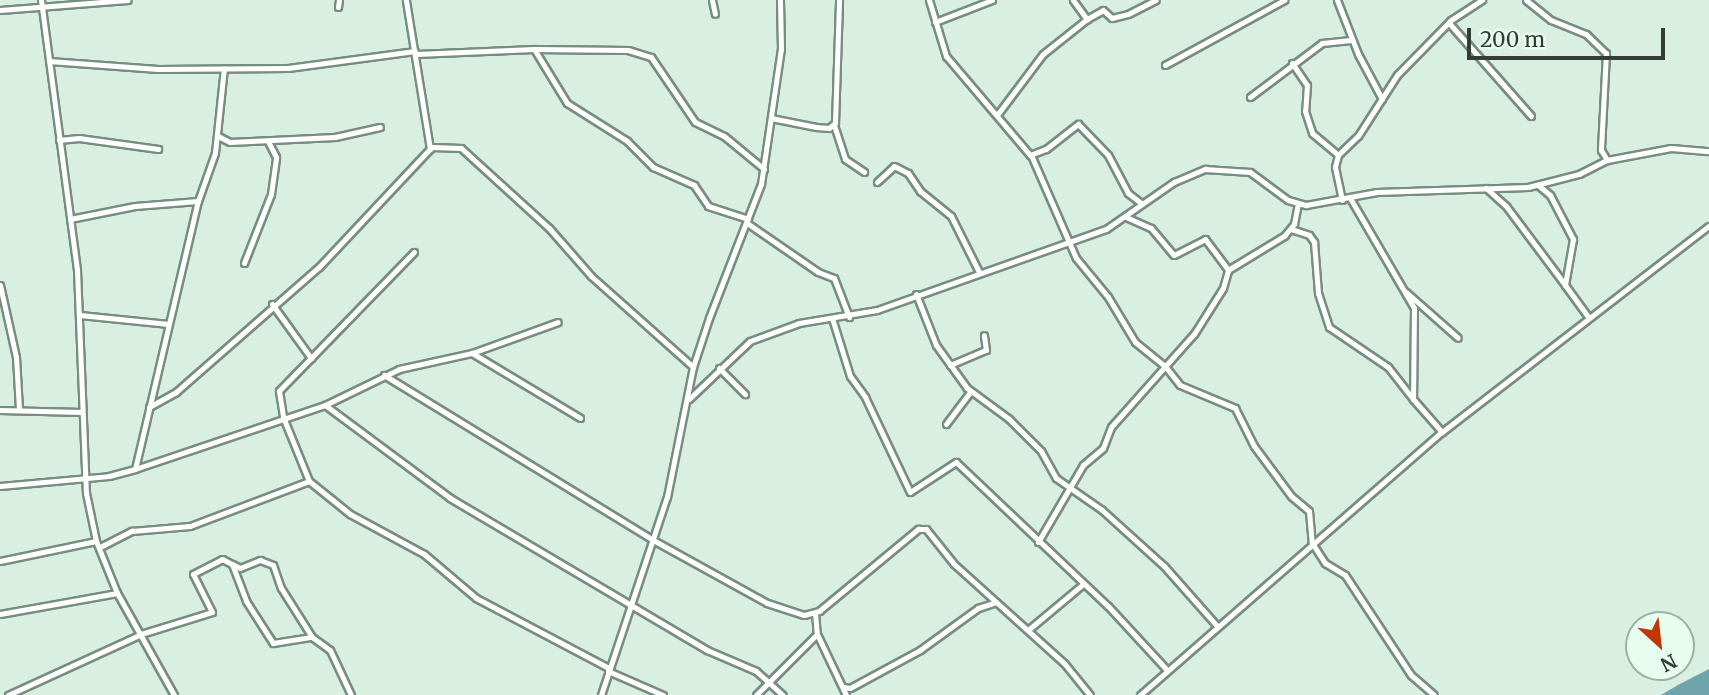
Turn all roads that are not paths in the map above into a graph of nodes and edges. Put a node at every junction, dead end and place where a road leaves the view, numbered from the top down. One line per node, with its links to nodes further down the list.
1 (41, 0): 17 (street)
2 (128, 0): 17 (street)
3 (339, 0): 16 (street)
4 (406, 0): 27 (street)
5 (712, 0): 19 (street)
6 (780, 0): 36 (street)
7 (839, 0): 37 (street)
8 (929, 0): 21 (street)
9 (992, 0): 21 (street)
10 (1073, 0): 20 (street)
11 (1156, 0): 20 (street)
12 (1284, 0): 30 (street)
13 (1337, 0): 25 (street)
14 (1482, 0): 22 (street)
15 (1526, 0): 47 (street)
16 (338, 7)
17 (42, 8): 18 (street); 28 (street)
18 (0, 10)
19 (715, 14)
20 (1087, 19): 34 (street)
21 (934, 22): 34 (street)
22 (1448, 23): 23 (street); 24 (street)
23 (1452, 30): 24 (street); 35 (street)
24 (1442, 31): 33 (street)
25 (1351, 40): 29 (street); 33 (street)
26 (534, 50): 27 (street); 48 (street); 60 (street)
27 (415, 53): 31 (street); 42 (street)
28 (48, 61): 31 (street); 40 (street)
29 (1292, 63): 32 (street); 46 (street)
30 (1165, 65)
31 (224, 68): 39 (street)
32 (1250, 97)
33 (1382, 99): 46 (street)
34 (998, 115): 45 (street)
35 (1531, 116)
36 (771, 118): 37 (street); 48 (street)
37 (834, 125): 49 (street)
38 (380, 127): 41 (street)
39 (218, 136): 41 (street); 55 (street)
40 (59, 140): 43 (street); 59 (street)
41 (268, 141): 65 (street)
42 (432, 147): 73 (street); 88 (street)
43 (158, 149)
44 (1709, 151): 47 (street)
45 (1031, 155): 56 (street); 63 (street)
46 (1338, 155): 54 (street)
47 (1607, 160): 51 (street)
48 (764, 169): 60 (street)
49 (863, 172)
50 (877, 182): 67 (street)
51 (1538, 185): 52 (street); 69 (street)
52 (1485, 188): 53 (street); 69 (street)
53 (1350, 198): 54 (street); 70 (street)
54 (1342, 200): 57 (street)
55 (198, 201): 59 (street); 80 (street)
56 (1142, 204): 57 (street); 58 (street)
57 (1298, 204): 62 (street)
58 (1126, 217): 63 (street); 66 (street)
59 (70, 219): 74 (street)
60 (748, 221): 72 (street); 88 (street)
61 (1709, 226): 77 (street)
62 (1291, 229): 66 (street); 94 (street)
63 (1069, 242): 67 (street); 86 (street)
64 (414, 252): 84 (street)
65 (244, 263)
66 (1228, 270): 86 (street)
67 (979, 272): 71 (street)
68 (0, 285): 97 (street)
69 (1565, 285): 77 (street)
70 (1406, 292): 82 (street); 94 (street)
71 (916, 294): 75 (street); 85 (street)
72 (845, 302): 75 (street); 76 (street)
73 (272, 304): 84 (street); 96 (street)
74 (80, 315): 80 (street); 99 (street)
75 (856, 315): 76 (street)
76 (849, 317): 78 (street)
77 (1588, 317): 103 (street)
78 (832, 318): 87 (street); 110 (street)
79 (558, 322): 83 (street)
80 (169, 324): 96 (street)
81 (984, 335): 85 (street)
82 (1458, 338)
83 (472, 353): 89 (street); 101 (street)
84 (312, 358): 100 (street)
85 (950, 365): 91 (street)
86 (1166, 366): 108 (street); 111 (street)
87 (719, 368): 90 (street); 92 (street)
88 (693, 370): 90 (street); 93 (street)
89 (384, 375): 95 (street); 109 (street)
90 (708, 377): 93 (street)
91 (971, 391): 102 (street); 108 (street)
92 (745, 394)
93 (689, 399): 109 (street)
94 (1413, 399): 103 (street)
95 (325, 405): 100 (street); 118 (street)
96 (149, 407): 104 (street)
97 (19, 409): 98 (street); 99 (street)
98 (0, 410)
99 (82, 412): 105 (street)
100 (283, 417): 104 (street); 106 (street)
101 (579, 418)
102 (946, 424)
103 (1442, 432): 111 (street)
104 (135, 469): 105 (street)
105 (83, 479): 107 (street); 112 (street)
106 (309, 481): 112 (street); 126 (street)
107 (0, 485)
108 (1068, 488): 110 (street); 121 (street)
109 (653, 540): 118 (street); 119 (street)
110 (1038, 542): 115 (street)
111 (1312, 543): 121 (street); 139 (street)
112 (99, 544): 113 (street); 116 (street)
113 (0, 561)
114 (232, 564): 123 (street); 125 (street); 125 (street)
115 (1082, 585): 122 (street); 127 (street)
116 (117, 593): 120 (street); 123 (street)
117 (996, 602): 119 (street); 122 (street); 129 (street)
118 (632, 607): 126 (street); 128 (street)
119 (815, 613): 124 (street)
120 (0, 614)
121 (1217, 626): 127 (street)
122 (1028, 630): 137 (street)
123 (141, 634): 130 (street); 131 (street)
124 (817, 634): 128 (street); 129 (street)
125 (312, 637): 132 (street)
126 (608, 670): 133 (street); 134 (street)
127 (1167, 670): 138 (street)
128 (768, 679): 135 (street); 136 (street)
129 (847, 691)
130 (8, 695)
131 (174, 695)
132 (351, 695)
133 (601, 695)
134 (663, 695)
135 (756, 695)
136 (783, 695)
137 (1090, 695)
138 (1140, 695)
139 (1434, 695)

